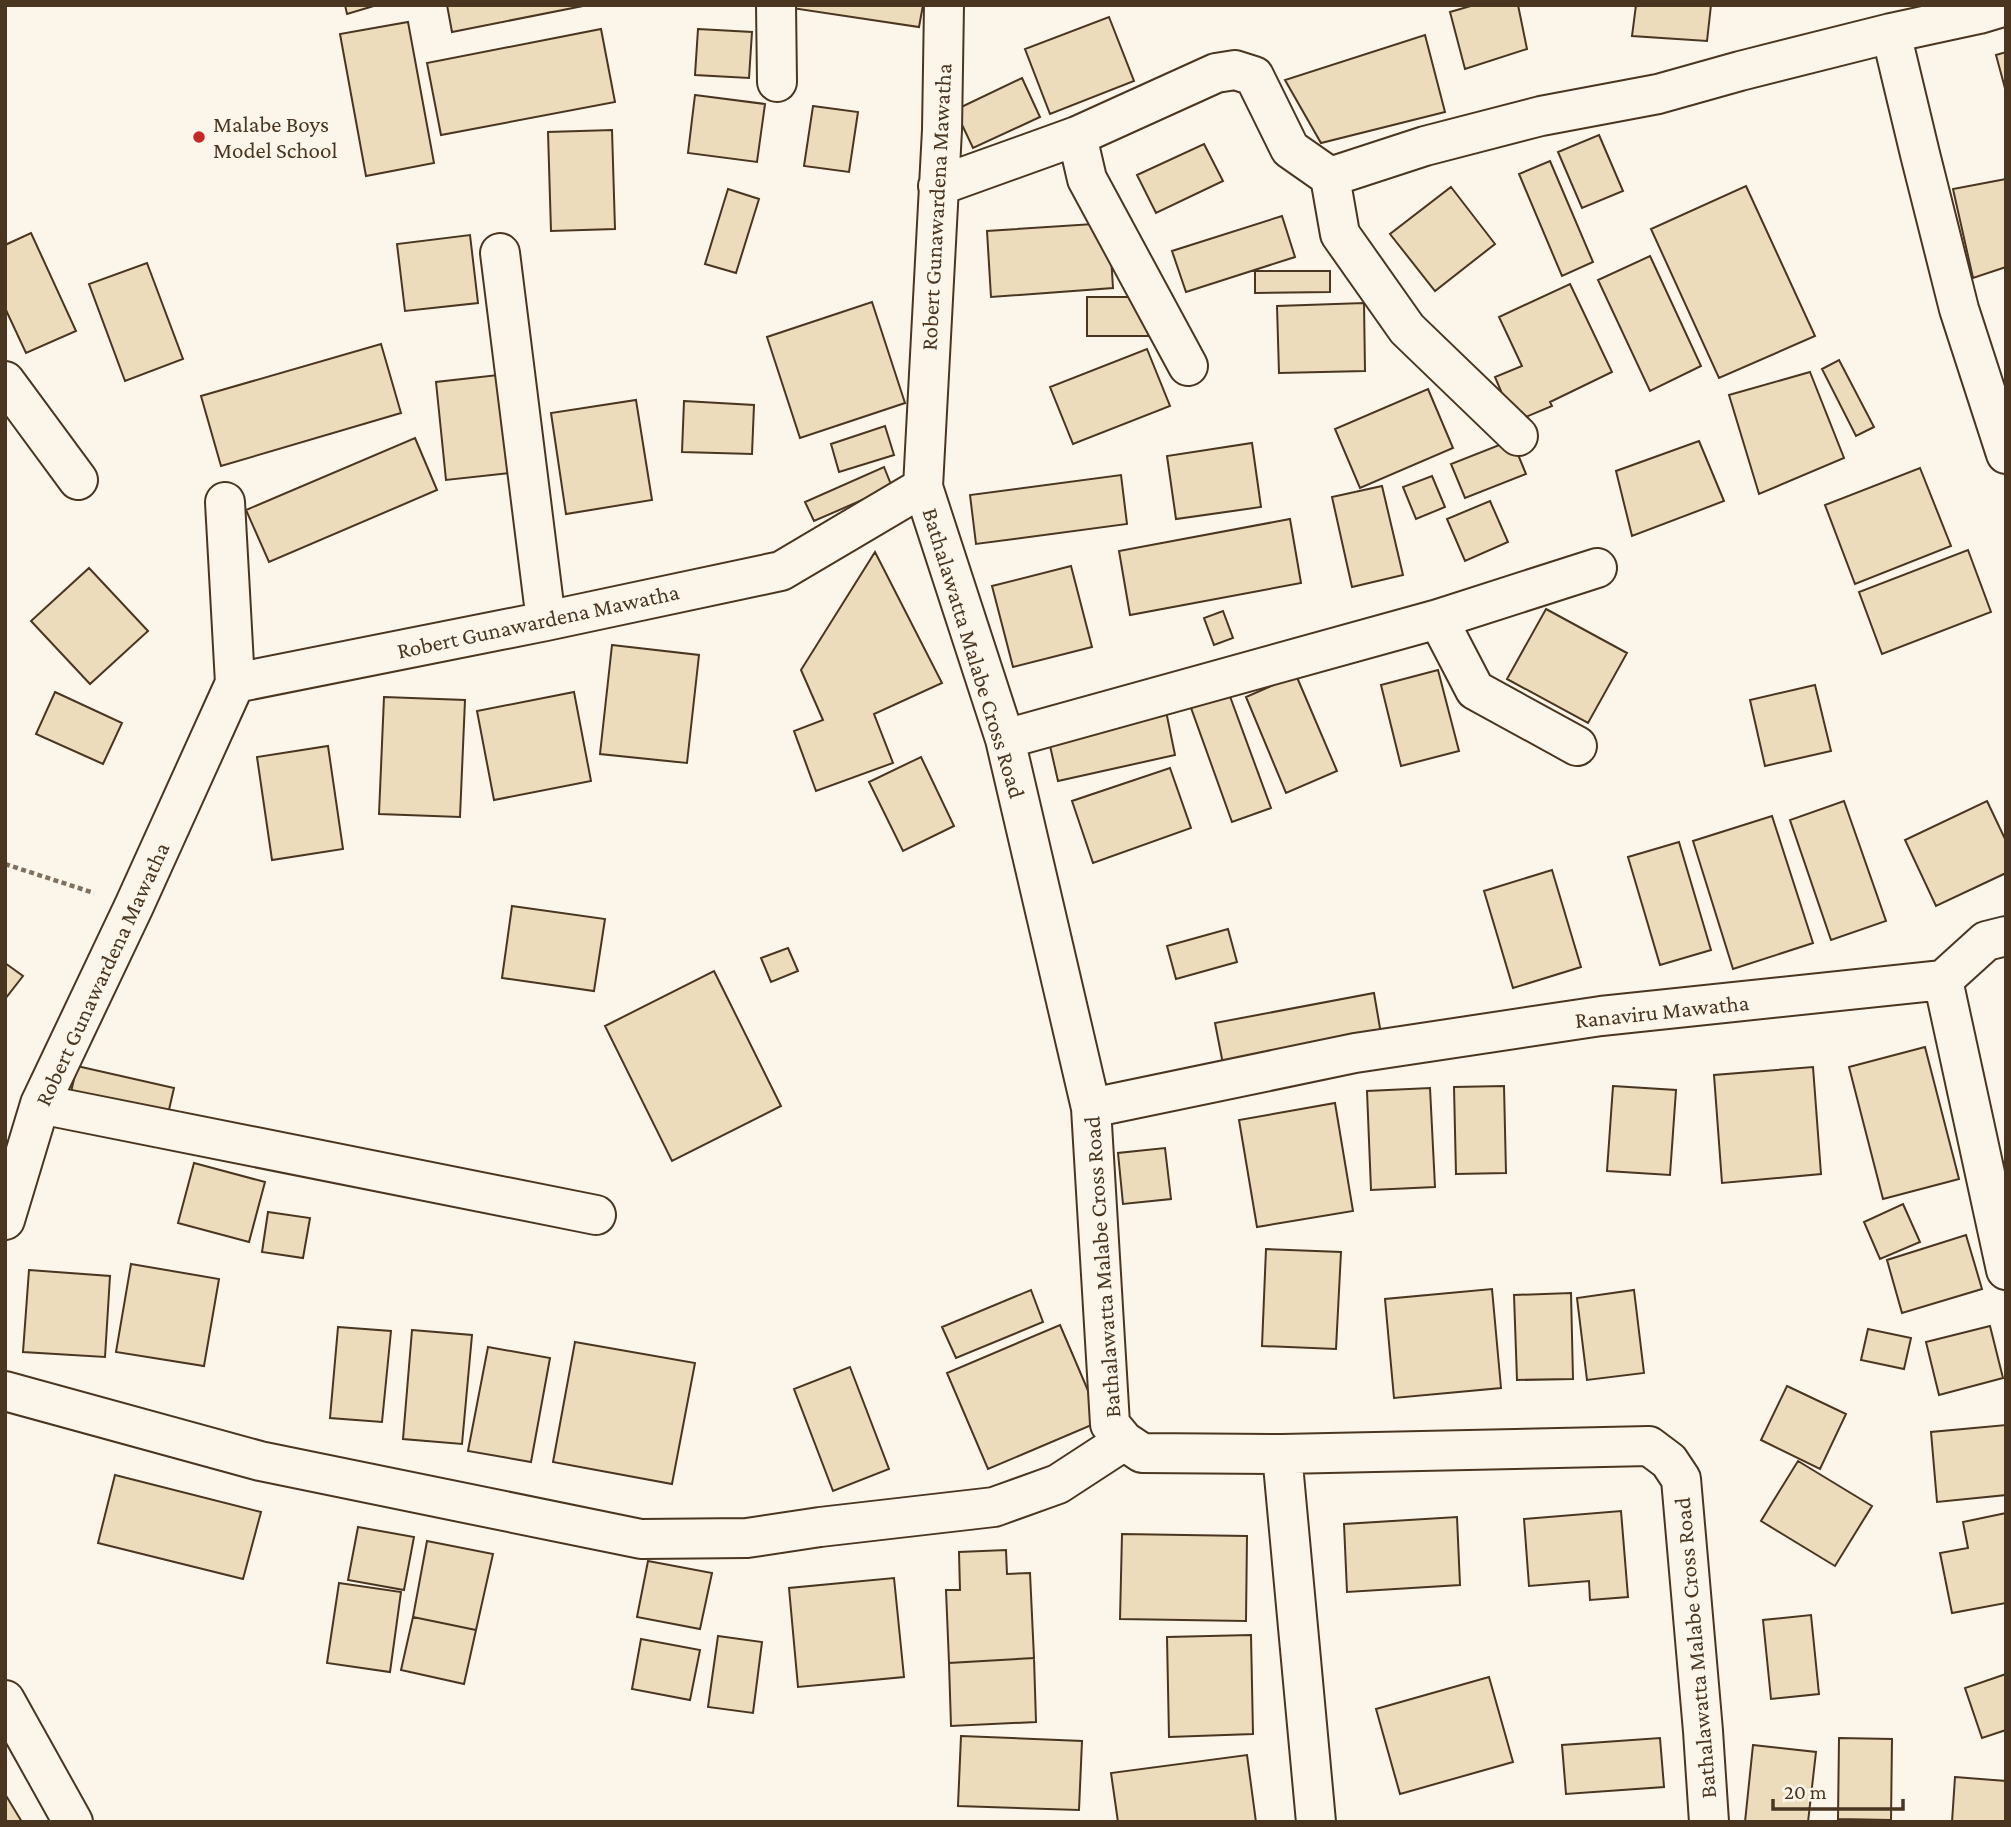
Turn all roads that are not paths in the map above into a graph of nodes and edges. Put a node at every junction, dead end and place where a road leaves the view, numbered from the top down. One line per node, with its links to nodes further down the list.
1 (776, 5): 5 (street)
2 (944, 5): 8 (street, Robert Gunawardena Mawatha)
3 (2006, 6): 4 (street)
4 (1891, 33): 7 (street); 13 (street)
5 (777, 82)
6 (1077, 136): 7 (street); 8 (street); 10 (street)
7 (1330, 177): 12 (street)
8 (938, 186): 15 (street, Robert Gunawardena Mawatha)
9 (500, 253): 19 (street)
10 (1188, 366)
11 (5, 381): 14 (street)
12 (1518, 436)
13 (2006, 454)
14 (78, 480)
15 (923, 487): 19 (street, Robert Gunawardena Mawatha); 21 (street, Bathalawatta Malabe Cross Road)
16 (225, 502): 20 (street)
17 (1597, 568): 18 (street)
18 (1438, 620): 21 (street); 22 (street)
19 (547, 621): 20 (street, Robert Gunawardena Mawatha)
20 (235, 683): 25 (street, Robert Gunawardena Mawatha)
21 (1005, 739): 26 (street, Bathalawatta Malabe Cross Road)
22 (1577, 746)
23 (2006, 936): 24 (street)
24 (1943, 980): 26 (street, Ranaviru Mawatha); 29 (street)
25 (40, 1104): 27 (street); 28 (street, Robert Gunawardena Mawatha)
26 (1091, 1108): 31 (street, Bathalawatta Malabe Cross Road)
27 (596, 1215)
28 (5, 1220)
29 (2006, 1270)
30 (5, 1391): 31 (street)
31 (1124, 1441): 32 (street, Bathalawatta Malabe Cross Road)
32 (1282, 1454): 35 (street); 36 (street, Bathalawatta Malabe Cross Road)
33 (5, 1700): 34 (street)
34 (73, 1822)
35 (1316, 1822)
36 (1709, 1822)

